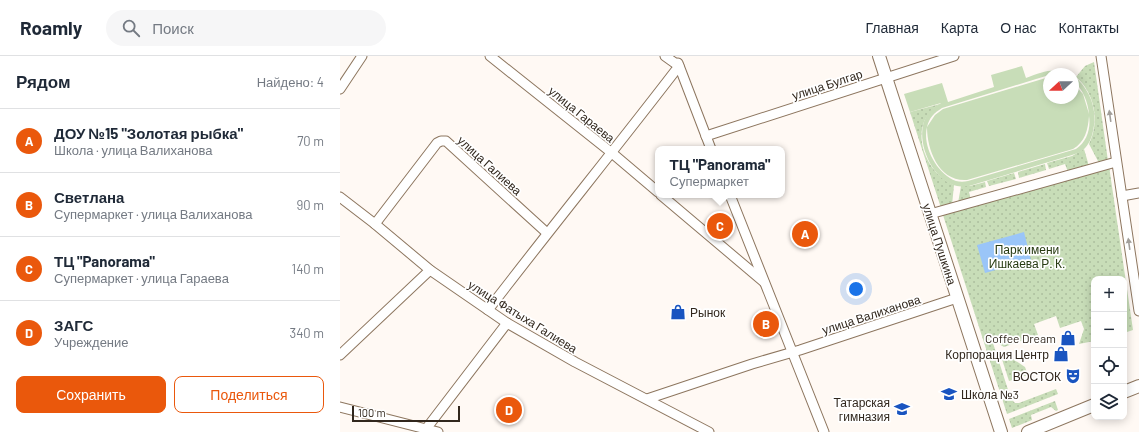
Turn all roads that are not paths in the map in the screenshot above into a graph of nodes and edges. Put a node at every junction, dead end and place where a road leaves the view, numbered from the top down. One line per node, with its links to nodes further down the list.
1 (362, 56): 10 (street)
2 (490, 56): 13 (street, улица Гараева)
3 (665, 56): 8 (street)
4 (675, 56): 8 (street)
5 (879, 56): 9 (main road, улица Пушкина)
6 (954, 56): 9 (street, улица Булгар)
7 (1101, 56): 14 (street, one-way to 7)
8 (679, 66): 11 (street); 13 (street)
9 (886, 78): 11 (street, улица Булгар); 21 (main road, улица Пушкина)
10 (340, 89)
11 (706, 136): 12 (street)
12 (710, 146)
13 (612, 153): 15 (street, улица Гараева); 23 (street)
14 (1116, 162): 17 (street); 21 (street)
15 (655, 189)
16 (1139, 193): 17 (street)
17 (1122, 196): 28 (street, one-way to 17)
18 (340, 197): 22 (street, улица Фатыха Галиева)
19 (665, 198): 25 (street)
20 (731, 198): 25 (street)
21 (930, 214): 26 (main road, улица Пушкина)
22 (375, 224): 23 (street, улица Галиева); 24 (street, улица Фатыха Галиева)
23 (547, 233): 27 (street)
24 (430, 270): 27 (street, улица Фатыха Галиева); 31 (street)
25 (765, 283): 30 (street)
26 (957, 298): 30 (street, улица Валиханова); 41 (main road, улица Пушкина)
27 (488, 310): 29 (street, улица Фатыха Галиева)
28 (1139, 311)
29 (507, 323): 34 (street, улица Фатыха Галиева); 37 (street)
30 (792, 353): 34 (street, улица Валиханова); 40 (street)
31 (340, 355)
32 (1139, 386): 33 (main road)
33 (1127, 391)
34 (647, 399): 39 (street, улица Фатыха Галиева)
35 (1091, 406): 42 (main road)
36 (340, 407): 37 (street)
37 (426, 429): 38 (street)
38 (438, 432)
39 (709, 432)
40 (824, 432)
41 (1001, 432)
42 (1028, 432)

